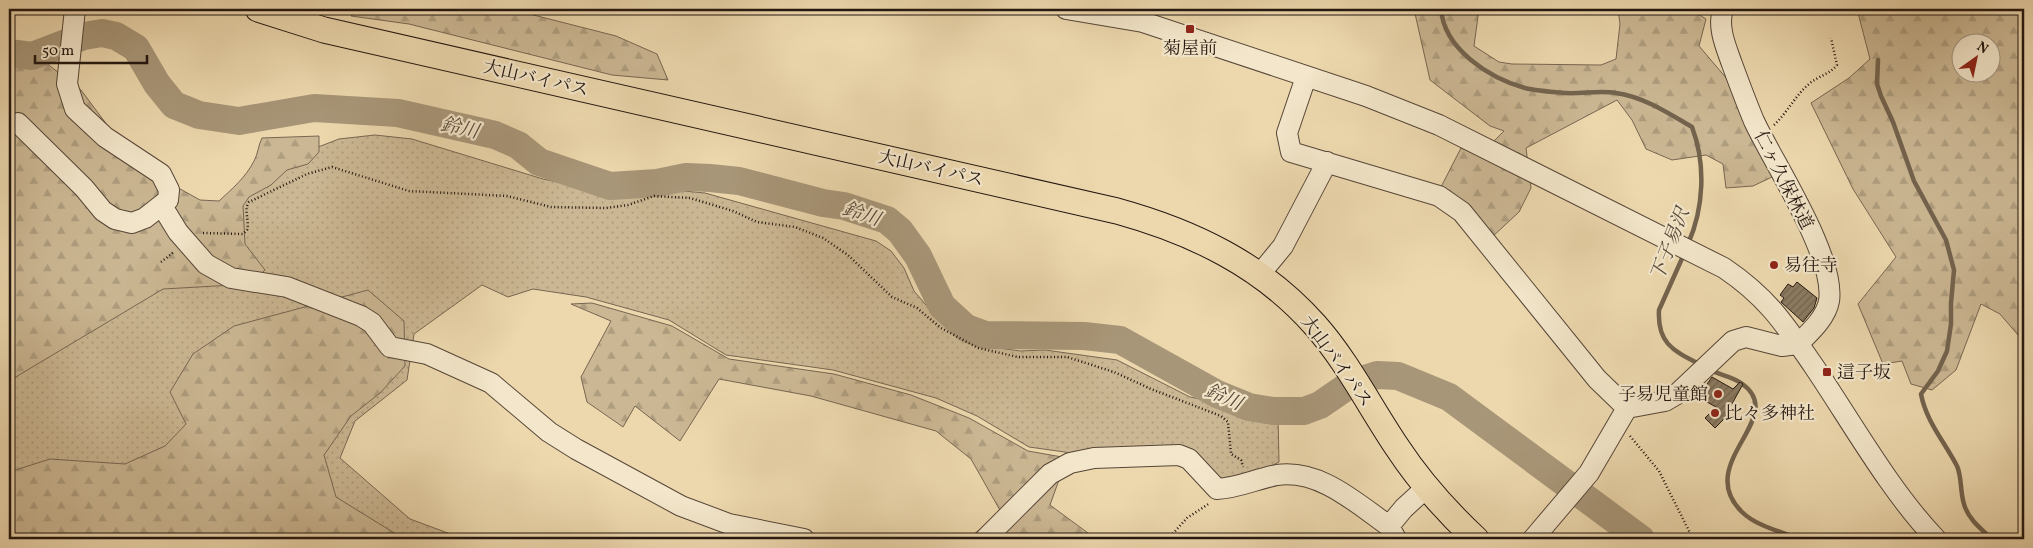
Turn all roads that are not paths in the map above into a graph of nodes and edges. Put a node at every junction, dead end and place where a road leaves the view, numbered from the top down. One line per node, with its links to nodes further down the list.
1 (258, 9): 10 (main road, 大山バイパス)
2 (1066, 9): 4 (street)
3 (1723, 9): 11 (street, 仁ヶ久保林道)
4 (1145, 15): 6 (street)
5 (74, 18): 9 (street)
6 (1306, 77): 8 (street); 11 (street)
7 (18, 124): 9 (street)
8 (1327, 162): 10 (street); 12 (street)
9 (162, 206): 15 (street)
10 (1260, 274): 13 (main road, 大山バイパス)
11 (1798, 344): 12 (street); 19 (street)
12 (1623, 415): 18 (street)
13 (1426, 488): 14 (street); 17 (main road, 大山バイパス)
14 (1393, 533): 16 (street)
15 (804, 539)
16 (985, 539)
17 (1476, 539)
18 (1533, 539)
19 (1936, 539)

